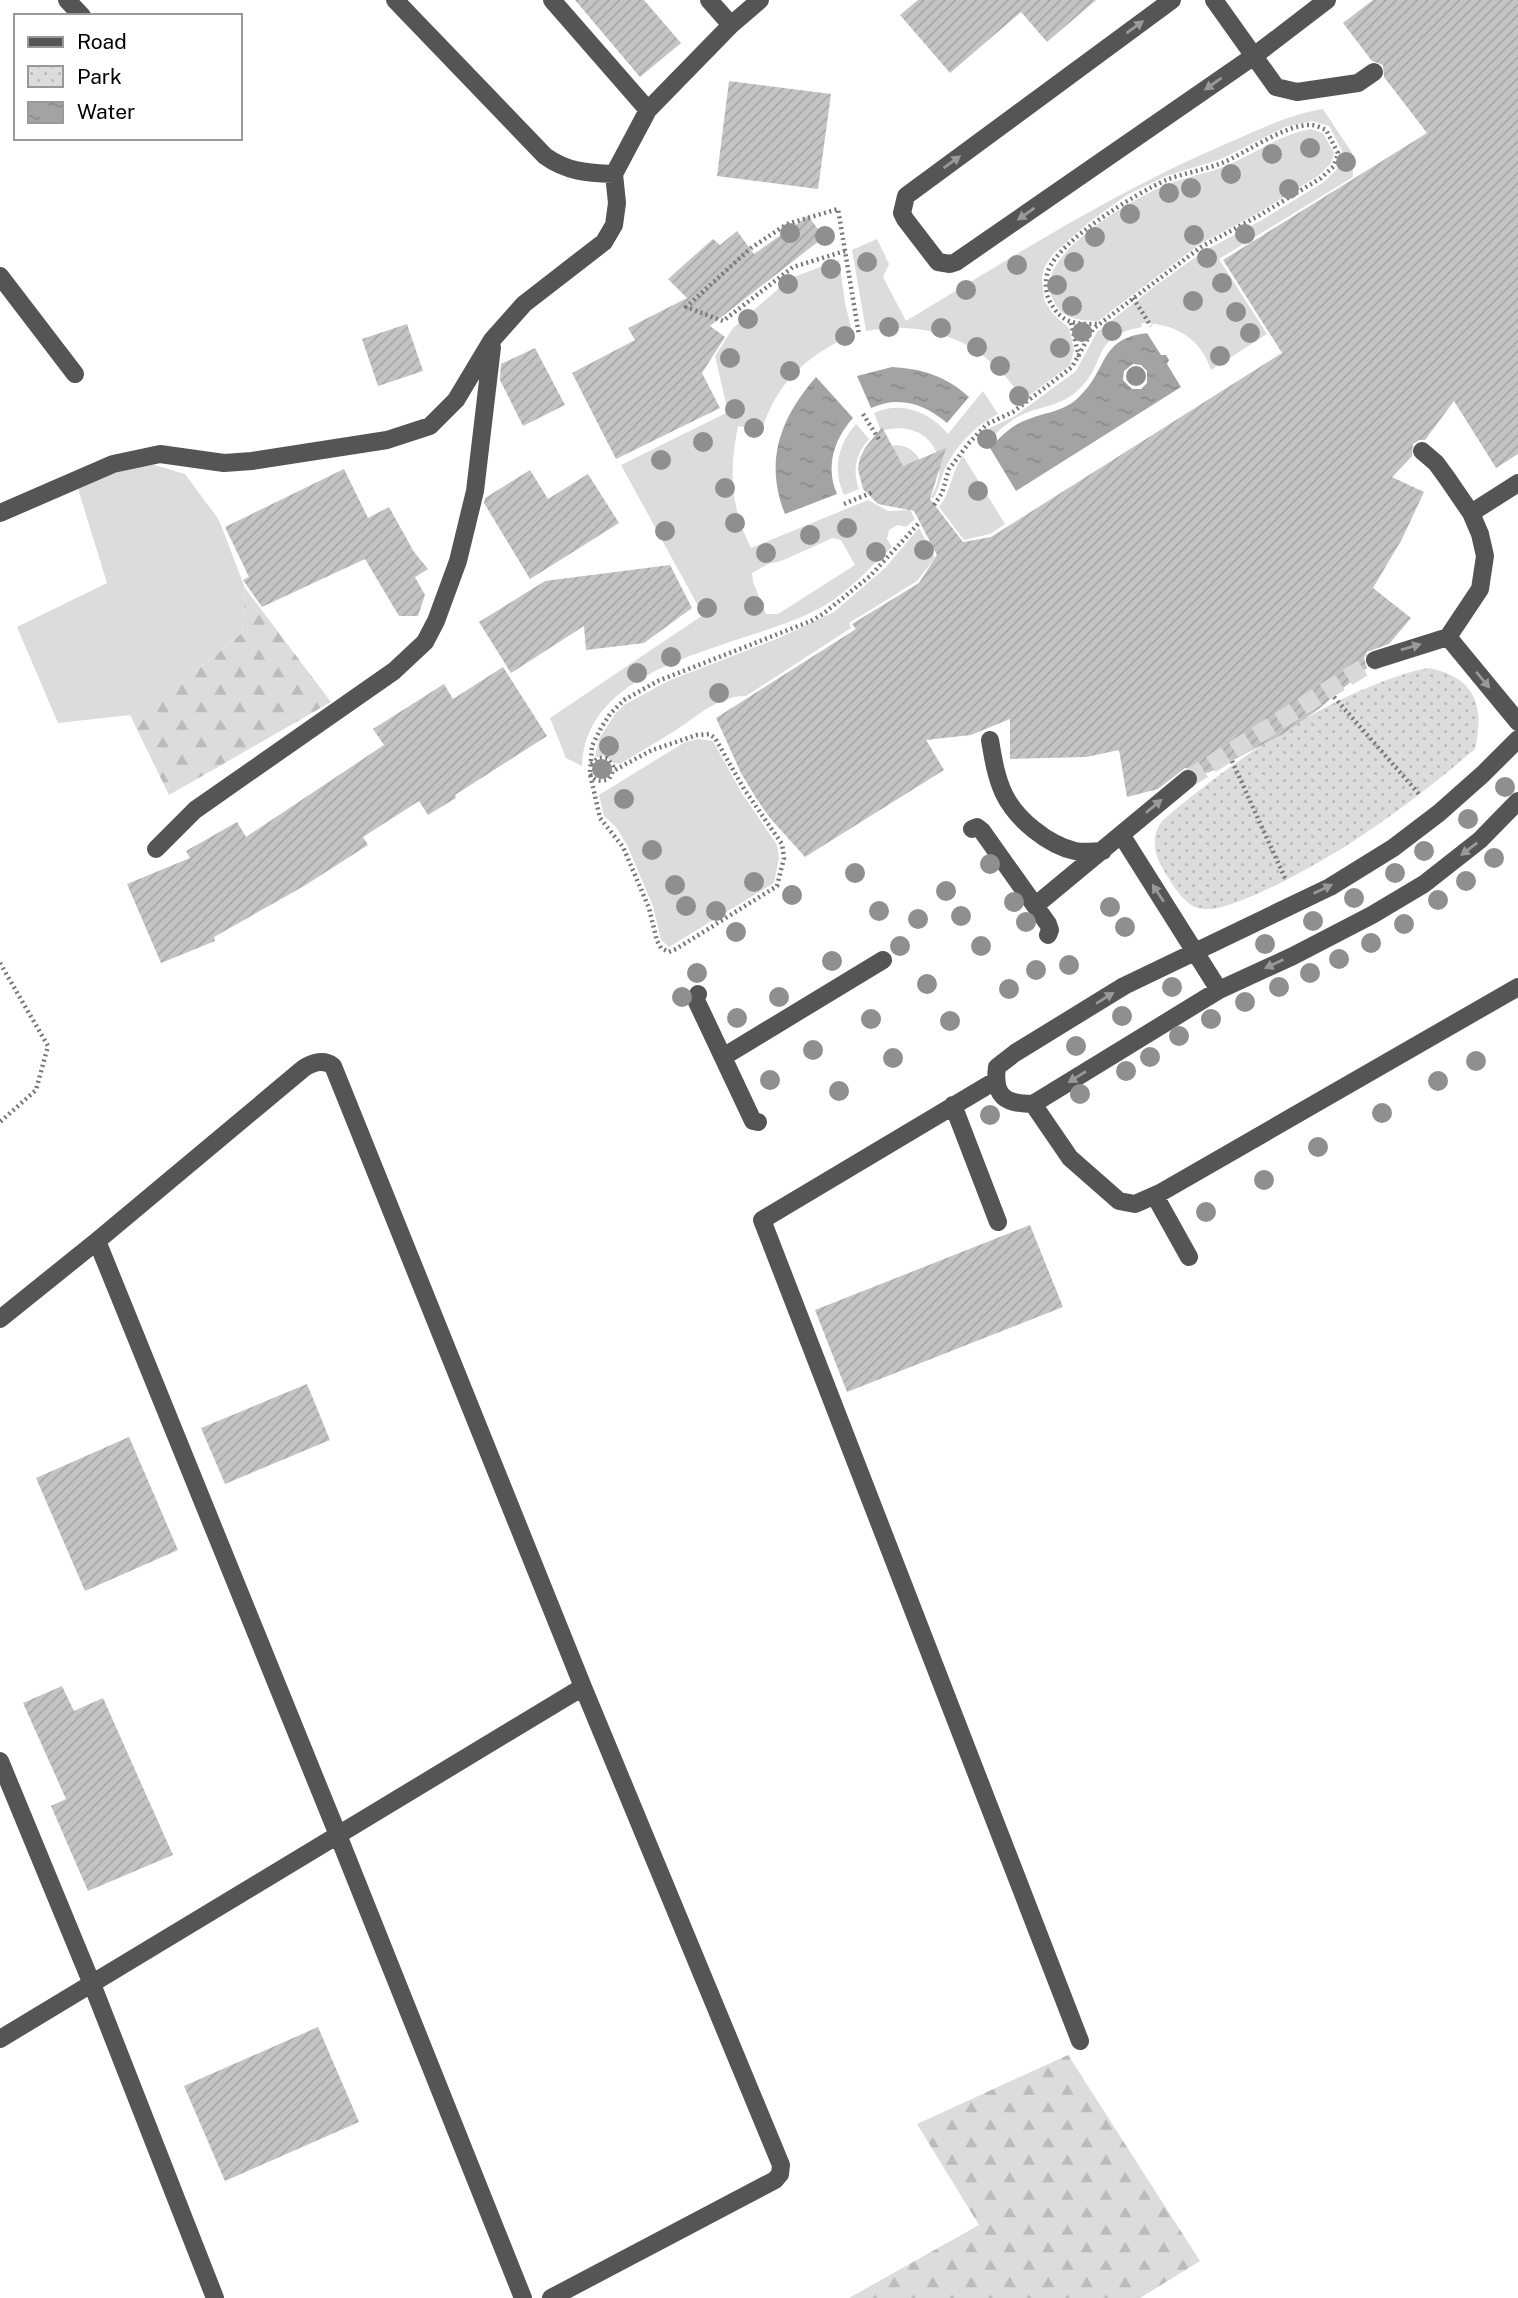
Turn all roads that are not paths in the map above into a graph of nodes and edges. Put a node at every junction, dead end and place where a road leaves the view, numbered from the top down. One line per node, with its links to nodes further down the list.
1 (67, 0): 9 (street)
2 (395, 0): 14 (street)
3 (552, 0): 13 (street)
4 (709, 0): 10 (street)
5 (760, 0): 10 (street)
6 (1172, 0): 11 (street, one-way to 6)
7 (1214, 0): 11 (street)
8 (1327, 0): 11 (street)
9 (80, 14)
10 (731, 25): 13 (street)
11 (1254, 56): 12 (street)
12 (1374, 72)
13 (649, 110): 14 (street)
14 (614, 174): 16 (street)
15 (0, 276): 17 (street)
16 (492, 340): 20 (street); 31 (street)
17 (75, 374)
18 (1422, 451): 21 (street)
19 (1518, 483): 21 (street)
20 (0, 513)
21 (1471, 513): 22 (street)
22 (1448, 637): 23 (street, one-way to 22); 24 (street, one-way to 24)
23 (1374, 660)
24 (1518, 722)
25 (1518, 738): 35 (street, one-way to 25)
26 (990, 740): 32 (street)
27 (1188, 779): 30 (street, one-way to 27)
28 (1518, 801): 38 (street, one-way to 38)
29 (972, 829): 33 (street)
30 (1122, 836): 32 (street); 35 (street, one-way to 30)
31 (156, 849)
32 (1103, 851): 33 (street)
33 (1035, 905): 34 (street)
34 (1048, 935)
35 (1195, 950): 38 (street); 41 (street, one-way to 35)
36 (883, 960): 40 (street)
37 (1518, 987): 45 (street)
38 (1219, 989): 42 (street, one-way to 42)
39 (698, 994): 40 (street)
40 (723, 1057): 44 (street)
41 (995, 1080): 42 (street); 43 (street)
42 (1033, 1104): 45 (street)
43 (953, 1105): 46 (street); 55 (street)
44 (758, 1122)
45 (1155, 1196): 48 (street)
46 (998, 1222)
47 (97, 1241): 49 (street); 50 (street); 52 (street)
48 (1182, 1246)
49 (0, 1319)
50 (583, 1687): 52 (street); 58 (street)
51 (0, 1761): 53 (street)
52 (338, 1835): 53 (street); 57 (street)
53 (92, 1984): 54 (street); 56 (street)
54 (0, 2039)
55 (1080, 2041)
56 (215, 2298)
57 (523, 2298)
58 (551, 2298)

